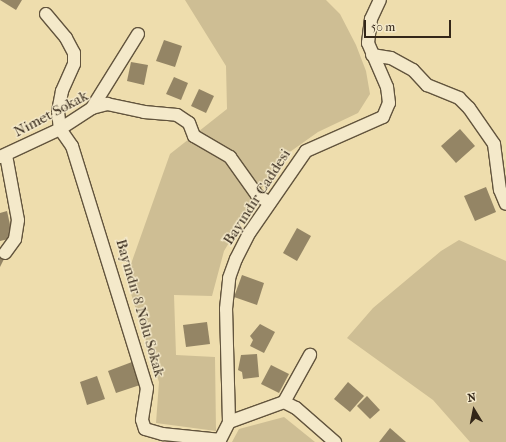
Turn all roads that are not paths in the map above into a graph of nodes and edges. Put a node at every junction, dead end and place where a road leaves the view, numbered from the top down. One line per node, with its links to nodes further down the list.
1 (380, 0): 4 (street, Bayındır Caddesi)
2 (46, 14): 6 (street)
3 (138, 34): 5 (street)
4 (372, 55): 8 (street, Bayındır Caddesi); 9 (street)
5 (92, 108): 6 (street, Nimet Sokak); 8 (street, Nimet Sokak)
6 (60, 129): 7 (street, Nimet Sokak); 14 (street, Bayındır 8 Nolu Sokak)
7 (3, 156): 10 (street)
8 (270, 203): 13 (street, Bayındır Caddesi)
9 (506, 204)
10 (5, 253)
11 (310, 355): 12 (street)
12 (284, 402): 13 (street); 15 (street)
13 (229, 422): 14 (street, Bayındır Caddesi)
14 (219, 441)
15 (335, 442)

